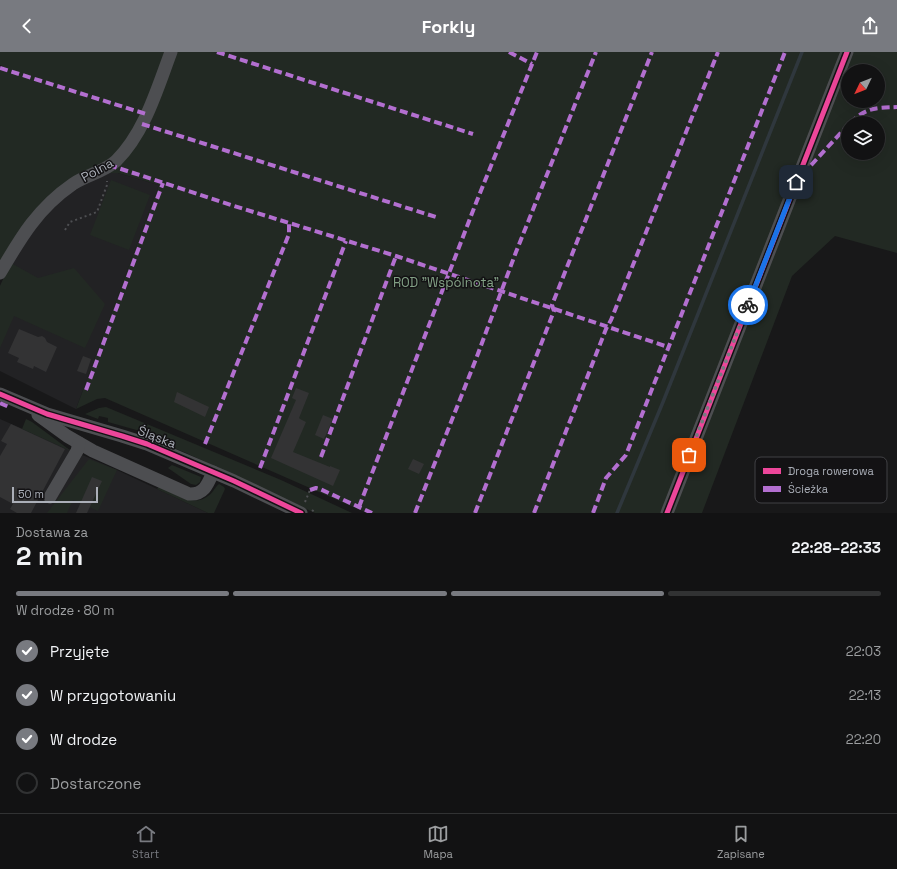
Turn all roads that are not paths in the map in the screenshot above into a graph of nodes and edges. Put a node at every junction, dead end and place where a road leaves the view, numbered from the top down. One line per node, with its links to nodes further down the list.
1 (171, 52): 3 (street, Polna)
2 (847, 52): 10 (street)
3 (0, 273)
4 (0, 394): 5 (street, Śląska)
5 (27, 407): 6 (street); 7 (street, Śląska)
6 (79, 443): 7 (street); 8 (street)
7 (213, 472): 9 (street, Śląska)
8 (50, 497)
9 (302, 510)
10 (667, 513)

